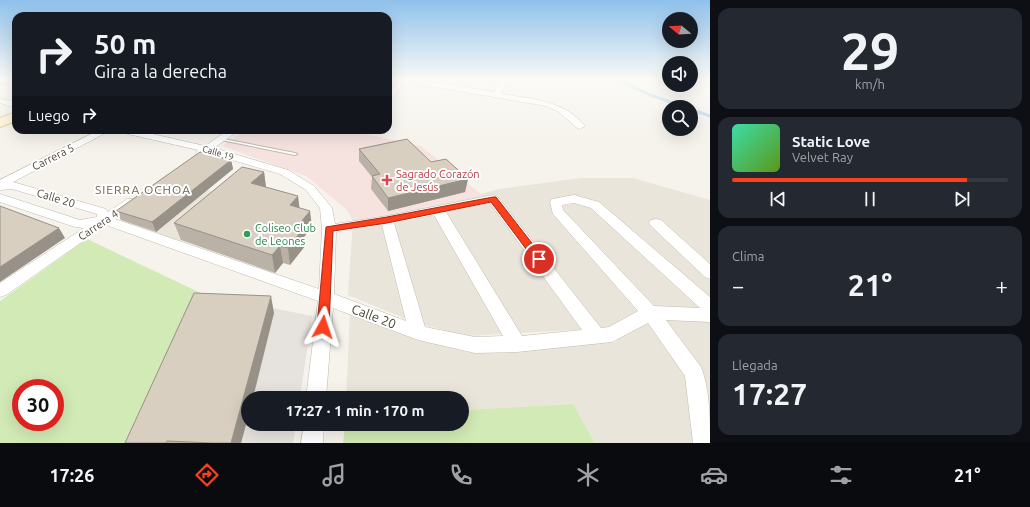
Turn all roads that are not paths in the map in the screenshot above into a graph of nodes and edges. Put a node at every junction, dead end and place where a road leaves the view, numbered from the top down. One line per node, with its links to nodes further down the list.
1 (0, 101): 3 (street)
2 (529, 101): 6 (street)
3 (12, 104)
4 (12, 118): 5 (main road)
5 (0, 123)
6 (580, 126)
7 (98, 134): 14 (street, Carrera 5)
8 (140, 134): 11 (street, Calle 19)
9 (228, 134): 10 (street)
10 (221, 139): 11 (street); 12 (lane)
11 (206, 149): 13 (street); 21 (street, Calle 19)
12 (295, 154)
13 (193, 158)
14 (0, 186): 18 (street, Calle 20)
15 (143, 194): 18 (street, Carrera 4)
16 (0, 198): 18 (street, Calle 20)
17 (438, 210): 19 (street); 29 (street); 30 (street)
18 (104, 220): 23 (street, Carrera 4); 24 (street, Calle 20)
19 (387, 220): 21 (street); 28 (street)
20 (656, 223): 22 (street)
21 (329, 229): 24 (street, Calle 19)
22 (710, 273)
23 (0, 291)
24 (326, 298): 28 (street, Calle 20); 31 (street, Calle 19)
25 (710, 308): 26 (street)
26 (650, 313): 27 (street); 29 (street, Calle 20); 34 (street)
27 (710, 315)
28 (418, 333): 30 (street, Calle 20)
29 (597, 336): 30 (street, Calle 20)
30 (517, 344)
31 (317, 391)
32 (313, 431): 33 (street)
33 (312, 443)
34 (704, 443)

